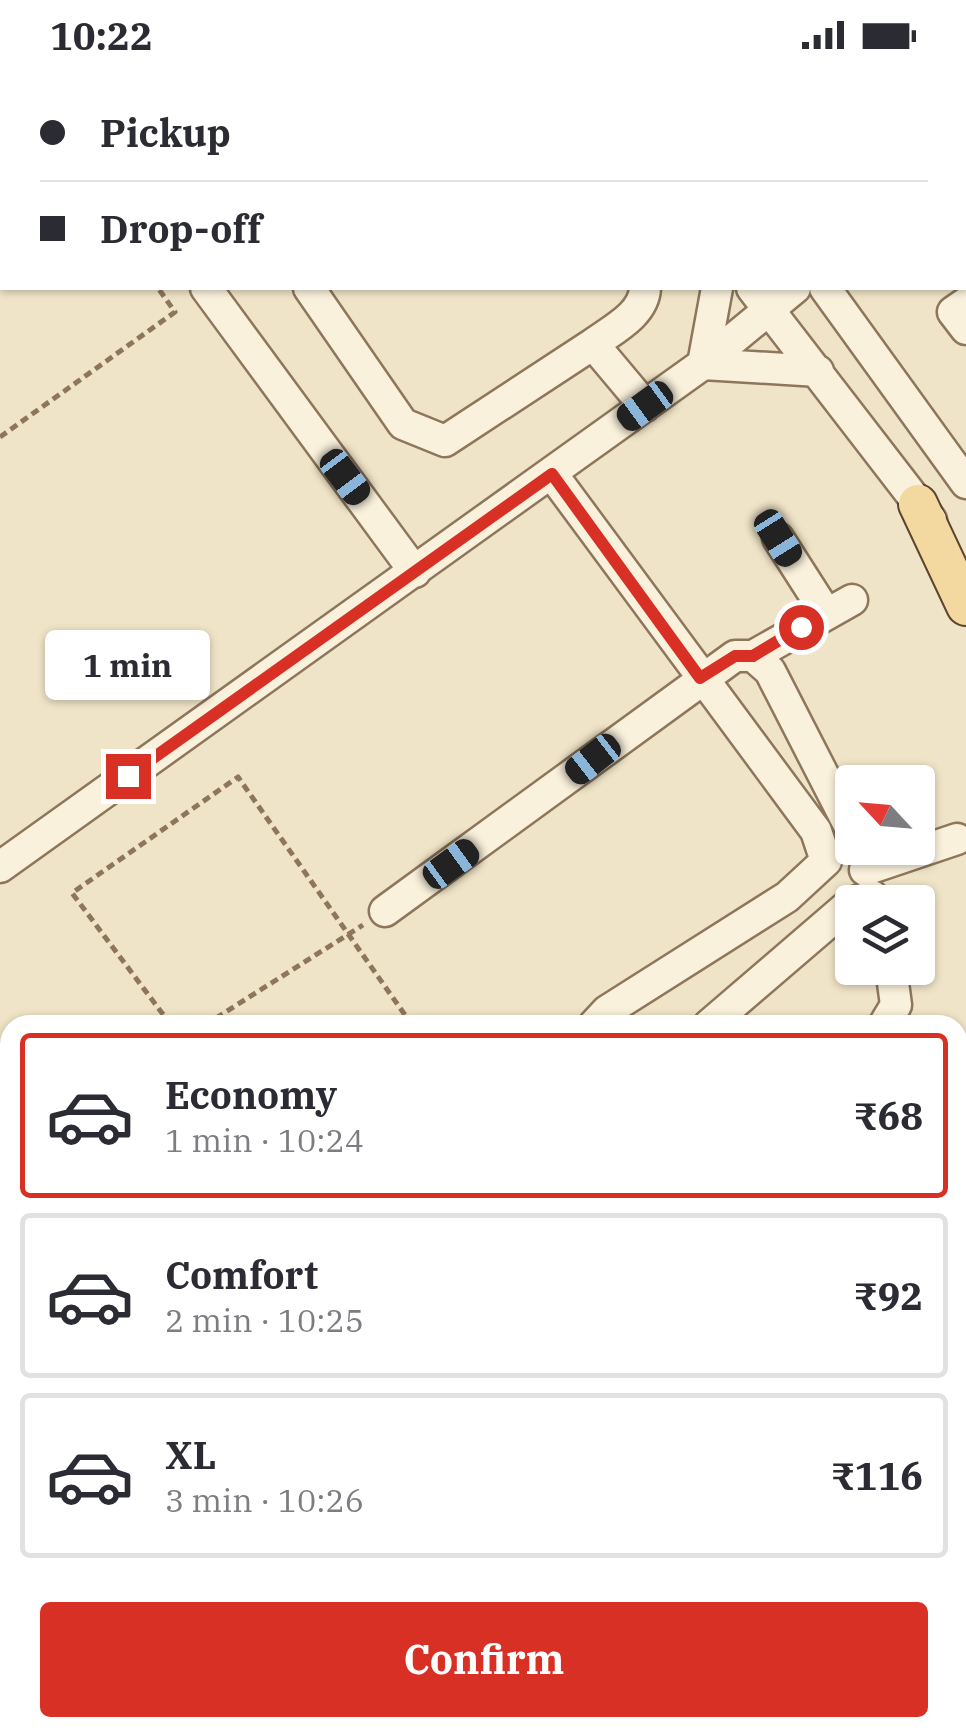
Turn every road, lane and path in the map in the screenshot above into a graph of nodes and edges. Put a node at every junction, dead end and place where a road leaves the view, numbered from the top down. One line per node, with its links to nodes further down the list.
1 (159, 290): 15 (path)
2 (207, 290): 21 (street)
3 (310, 290): 11 (street)
4 (644, 290): 11 (street)
5 (717, 290): 12 (street)
6 (789, 290): 8 (street)
7 (827, 290): 17 (street)
8 (761, 299): 12 (street); 13 (street)
9 (966, 303): 10 (street)
10 (966, 328)
11 (593, 344): 14 (street)
12 (703, 364): 13 (street); 14 (street)
13 (818, 371): 18 (street)
14 (645, 406): 16 (street)
15 (0, 437)
16 (552, 474): 21 (street); 24 (street)
17 (966, 483)
18 (918, 504): 20 (street); 22 (main road)
19 (778, 538): 23 (street)
20 (966, 566)
21 (415, 572): 27 (street)
22 (966, 606)
23 (753, 656): 24 (street); 25 (street)
24 (700, 678): 29 (street); 35 (street)
25 (835, 798)
26 (957, 838): 28 (street)
27 (0, 866)
28 (867, 879): 36 (street)
29 (385, 911)
30 (349, 933): 32 (path); 33 (path); 34 (path)
31 (893, 985): 37 (street)
32 (164, 1015)
33 (221, 1015)
34 (405, 1015)
35 (603, 1015)
36 (721, 1015)
37 (890, 1015)

